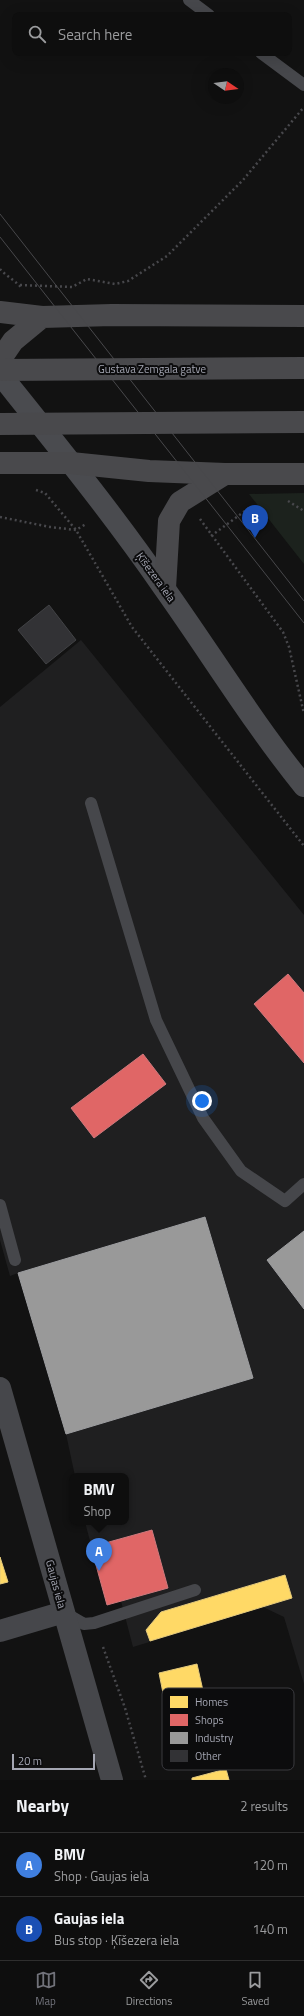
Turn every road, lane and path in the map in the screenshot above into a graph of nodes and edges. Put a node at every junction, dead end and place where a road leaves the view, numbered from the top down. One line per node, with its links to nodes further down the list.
1 (189, 0): 2 (lane)
2 (205, 12)
3 (264, 56): 4 (lane)
4 (304, 85)
5 (304, 107): 6 (path)
6 (20, 285)
7 (0, 312): 9 (main road)
8 (304, 316): 9 (main road)
9 (42, 317): 10 (main road)
10 (0, 360)
11 (304, 368): 12 (main road, Gustava Zemgala gatve, bridge)
12 (0, 370)
13 (0, 374): 17 (street, Ķīšezera iela)
14 (304, 422): 15 (main road, bridge)
15 (0, 424)
16 (0, 463): 17 (main road)
17 (72, 463): 18 (main road); 26 (street, Ķīšezera iela)
18 (225, 474): 19 (main road); 26 (main road)
19 (304, 474)
20 (32, 488): 24 (path)
21 (196, 512): 25 (path)
22 (0, 517): 24 (path)
23 (258, 525): 25 (path)
24 (76, 530): 30 (path)
25 (211, 536): 27 (path)
26 (164, 588): 28 (street, Ķīšezera iela)
27 (304, 714)
28 (304, 786)
29 (91, 803): 31 (lane)
30 (304, 846)
31 (304, 1184)
32 (0, 1205): 33 (lane)
33 (15, 1260)
34 (0, 1388): 36 (street, Gaujas iela)
35 (195, 1590): 37 (lane)
36 (64, 1612): 37 (lane); 38 (street); 39 (street, Gaujas iela)
37 (94, 1623): 40 (path)
38 (0, 1631)
39 (112, 1780)
40 (146, 1780)

